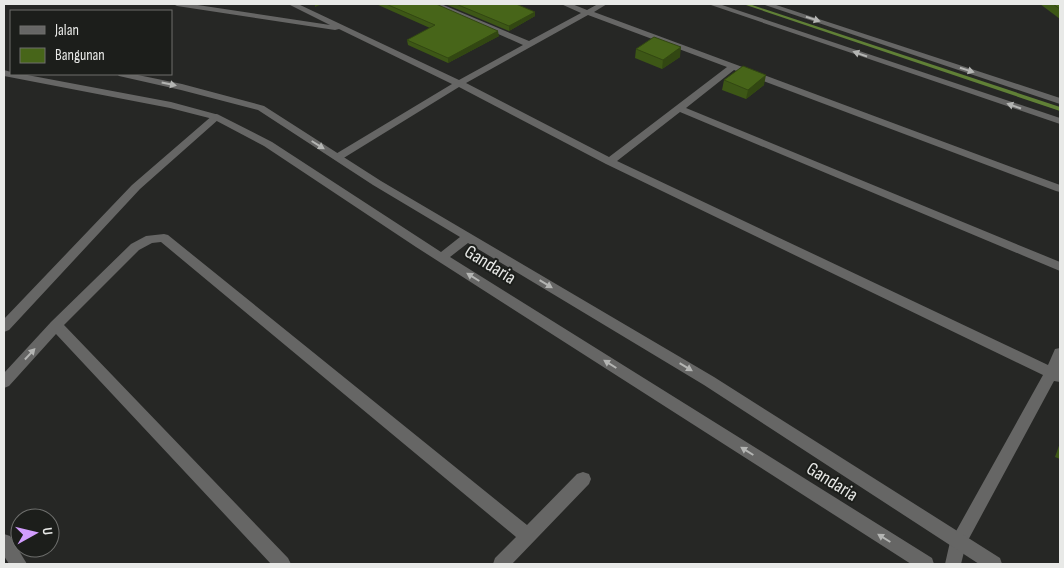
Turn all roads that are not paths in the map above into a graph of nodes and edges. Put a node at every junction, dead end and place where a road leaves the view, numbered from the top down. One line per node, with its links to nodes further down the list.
1 (177, 4): 9 (street)
2 (292, 4): 9 (street)
3 (435, 4): 10 (street)
4 (565, 4): 8 (street)
5 (603, 4): 8 (street)
6 (712, 4): 18 (street, one-way to 6)
7 (766, 4): 15 (street, one-way to 15)
8 (588, 13): 10 (street); 11 (street)
9 (349, 30): 14 (street)
10 (529, 44): 14 (street)
11 (734, 66): 16 (street); 21 (street)
12 (14, 75): 17 (street, Gandaria)
13 (127, 75): 19 (street, Gandaria, one-way to 19)
14 (458, 84): 19 (street); 20 (street)
15 (1060, 100)
16 (678, 108): 20 (street); 24 (street)
17 (216, 117): 23 (street, Gandaria); 26 (street)
18 (1060, 122)
19 (338, 158): 22 (street, Gandaria)
20 (610, 162): 28 (street)
21 (1060, 189)
22 (468, 237): 23 (street); 33 (street, Gandaria, one-way to 33)
23 (442, 257): 37 (street, Gandaria, one-way to 23)
24 (1060, 267)
25 (56, 325): 29 (street, one-way to 25); 31 (street); 35 (street)
26 (4, 327)
27 (1060, 353): 28 (street)
28 (1056, 375): 33 (street)
29 (4, 382)
30 (584, 479): 31 (street)
31 (528, 536): 36 (street)
32 (4, 542): 34 (street)
33 (958, 542): 38 (street); 39 (street, Gandaria)
34 (19, 564)
35 (282, 564)
36 (501, 564)
37 (926, 564)
38 (953, 564)
39 (994, 564)

